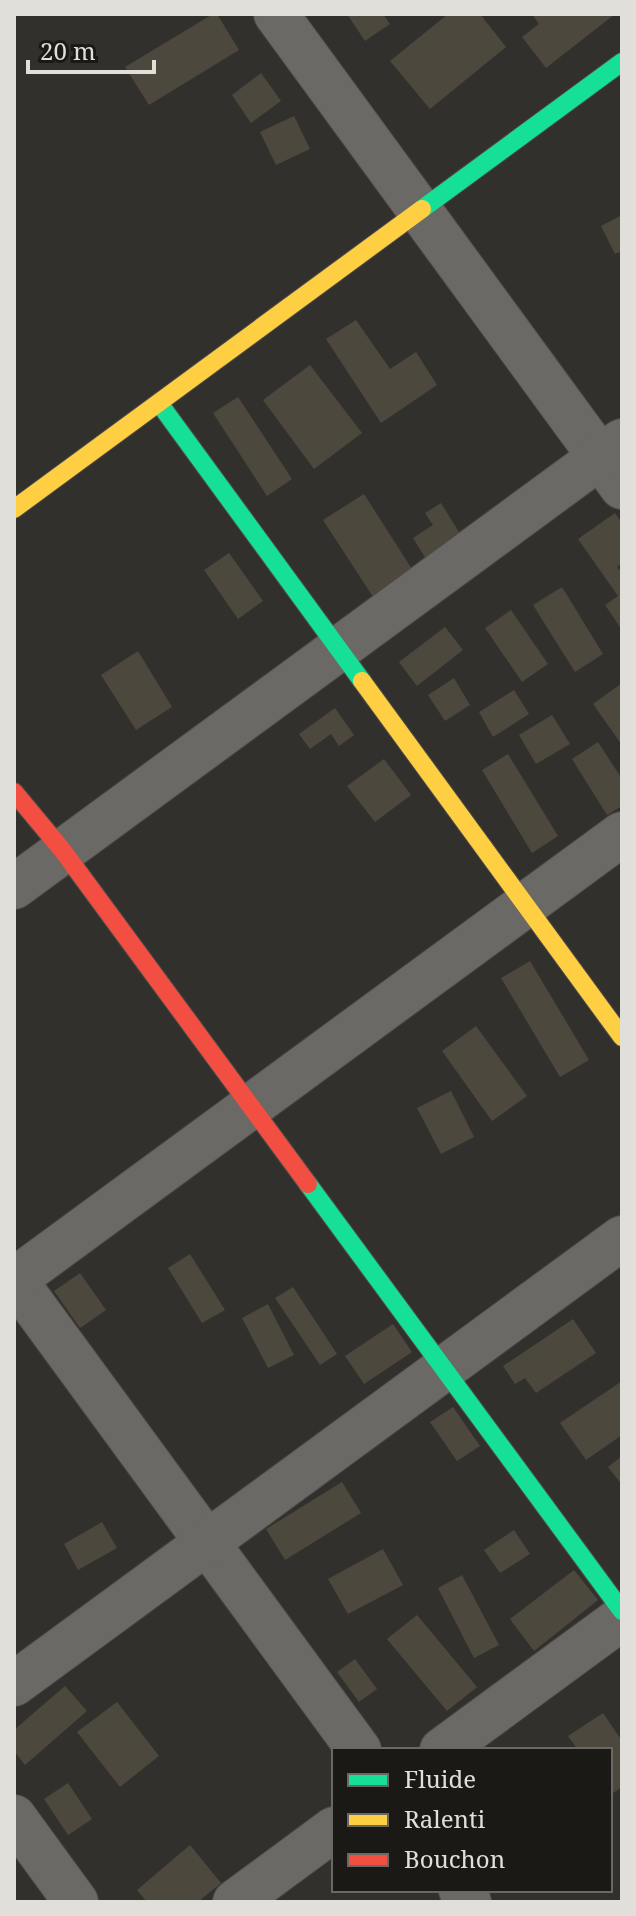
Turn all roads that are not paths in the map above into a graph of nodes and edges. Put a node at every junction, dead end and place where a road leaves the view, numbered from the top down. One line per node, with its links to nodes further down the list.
1 (276, 14): 3 (street)
2 (622, 62): 3 (street)
3 (420, 211): 4 (street); 5 (street)
4 (159, 403): 6 (street); 7 (street)
5 (615, 462): 7 (street)
6 (14, 509)
7 (339, 649): 10 (street); 12 (street)
8 (14, 792): 10 (street)
9 (622, 834): 12 (street)
10 (63, 851): 11 (street); 14 (street)
11 (14, 887)
12 (526, 905): 13 (street); 14 (street)
13 (622, 1037)
14 (251, 1106): 16 (street); 17 (street)
15 (622, 1238): 17 (street)
16 (14, 1279): 18 (street)
17 (444, 1369): 18 (street); 19 (street)
18 (207, 1543): 21 (street); 22 (street)
19 (622, 1611)
20 (622, 1618): 23 (street)
21 (14, 1684)
22 (358, 1748)
23 (445, 1748)
24 (14, 1817): 26 (street)
25 (332, 1830): 27 (street)
26 (76, 1902)
27 (235, 1902)

